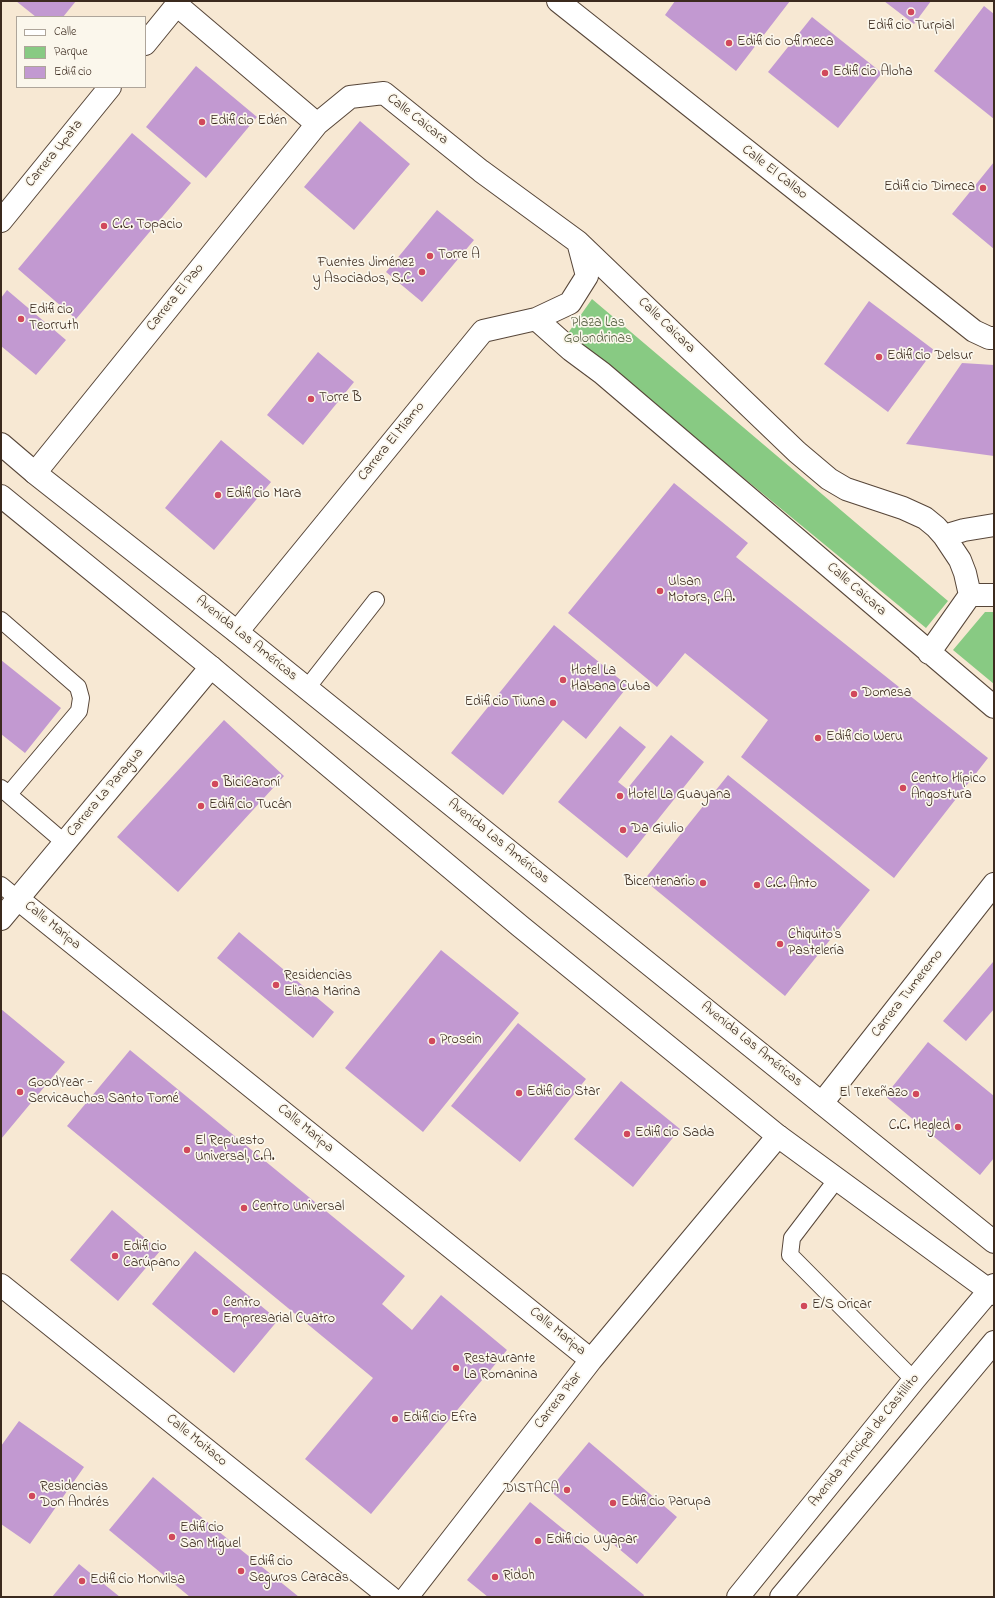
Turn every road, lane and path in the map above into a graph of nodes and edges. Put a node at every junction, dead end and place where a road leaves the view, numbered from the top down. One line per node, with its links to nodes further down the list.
1 (558, 1): 9 (street, Calle El Callao)
2 (178, 3): 3 (street); 5 (street)
3 (146, 43)
4 (109, 88): 6 (street, Carrera Upata)
5 (317, 124): 7 (street, Calle Caicara); 11 (street, Carrera El Pao)
6 (1, 221)
7 (578, 242): 8 (street, Carrera El Miamo); 14 (street, Calle Caicara)
8 (536, 319): 19 (street, Carrera El Miamo); 20 (street, Calle Caicara)
9 (994, 338)
10 (1, 444): 11 (street, Avenida Las Américas)
11 (35, 473): 19 (street, Avenida Las Américas)
12 (1, 496): 21 (street)
13 (994, 525): 14 (street)
14 (944, 536): 15 (street, Calle Caicara)
15 (970, 595): 16 (street); 20 (street)
16 (994, 595)
17 (376, 600): 22 (lane)
18 (1, 620): 24 (lane)
19 (237, 632): 22 (street, Avenida Las Américas)
20 (929, 653): 23 (street, Calle Caicara)
21 (211, 667): 25 (street, Carrera La Paragua); 31 (street)
22 (307, 688): 30 (street, Avenida Las Américas)
23 (994, 707)
24 (5, 791): 25 (lane)
25 (65, 843): 28 (street, Carrera La Paragua)
26 (994, 884): 30 (street, Carrera Tumeremo)
27 (1, 885): 28 (lane)
28 (18, 899): 29 (street, Carrera La Paragua); 37 (street, Calle Maripa)
29 (1, 919)
30 (822, 1103): 33 (street, Avenida Las Américas)
31 (778, 1136): 32 (street); 37 (street, Carrera Piar)
32 (837, 1179): 35 (street); 38 (lane)
33 (994, 1242)
34 (1, 1285): 39 (street, Calle Moitaco)
35 (993, 1290): 38 (street, Avenida Principal de Castillito)
36 (994, 1342): 42 (street)
37 (591, 1360): 40 (street, Carrera Piar)
38 (914, 1380): 41 (street, Avenida Principal de Castillito)
39 (390, 1597)
40 (407, 1597)
41 (738, 1597)
42 (782, 1597)

